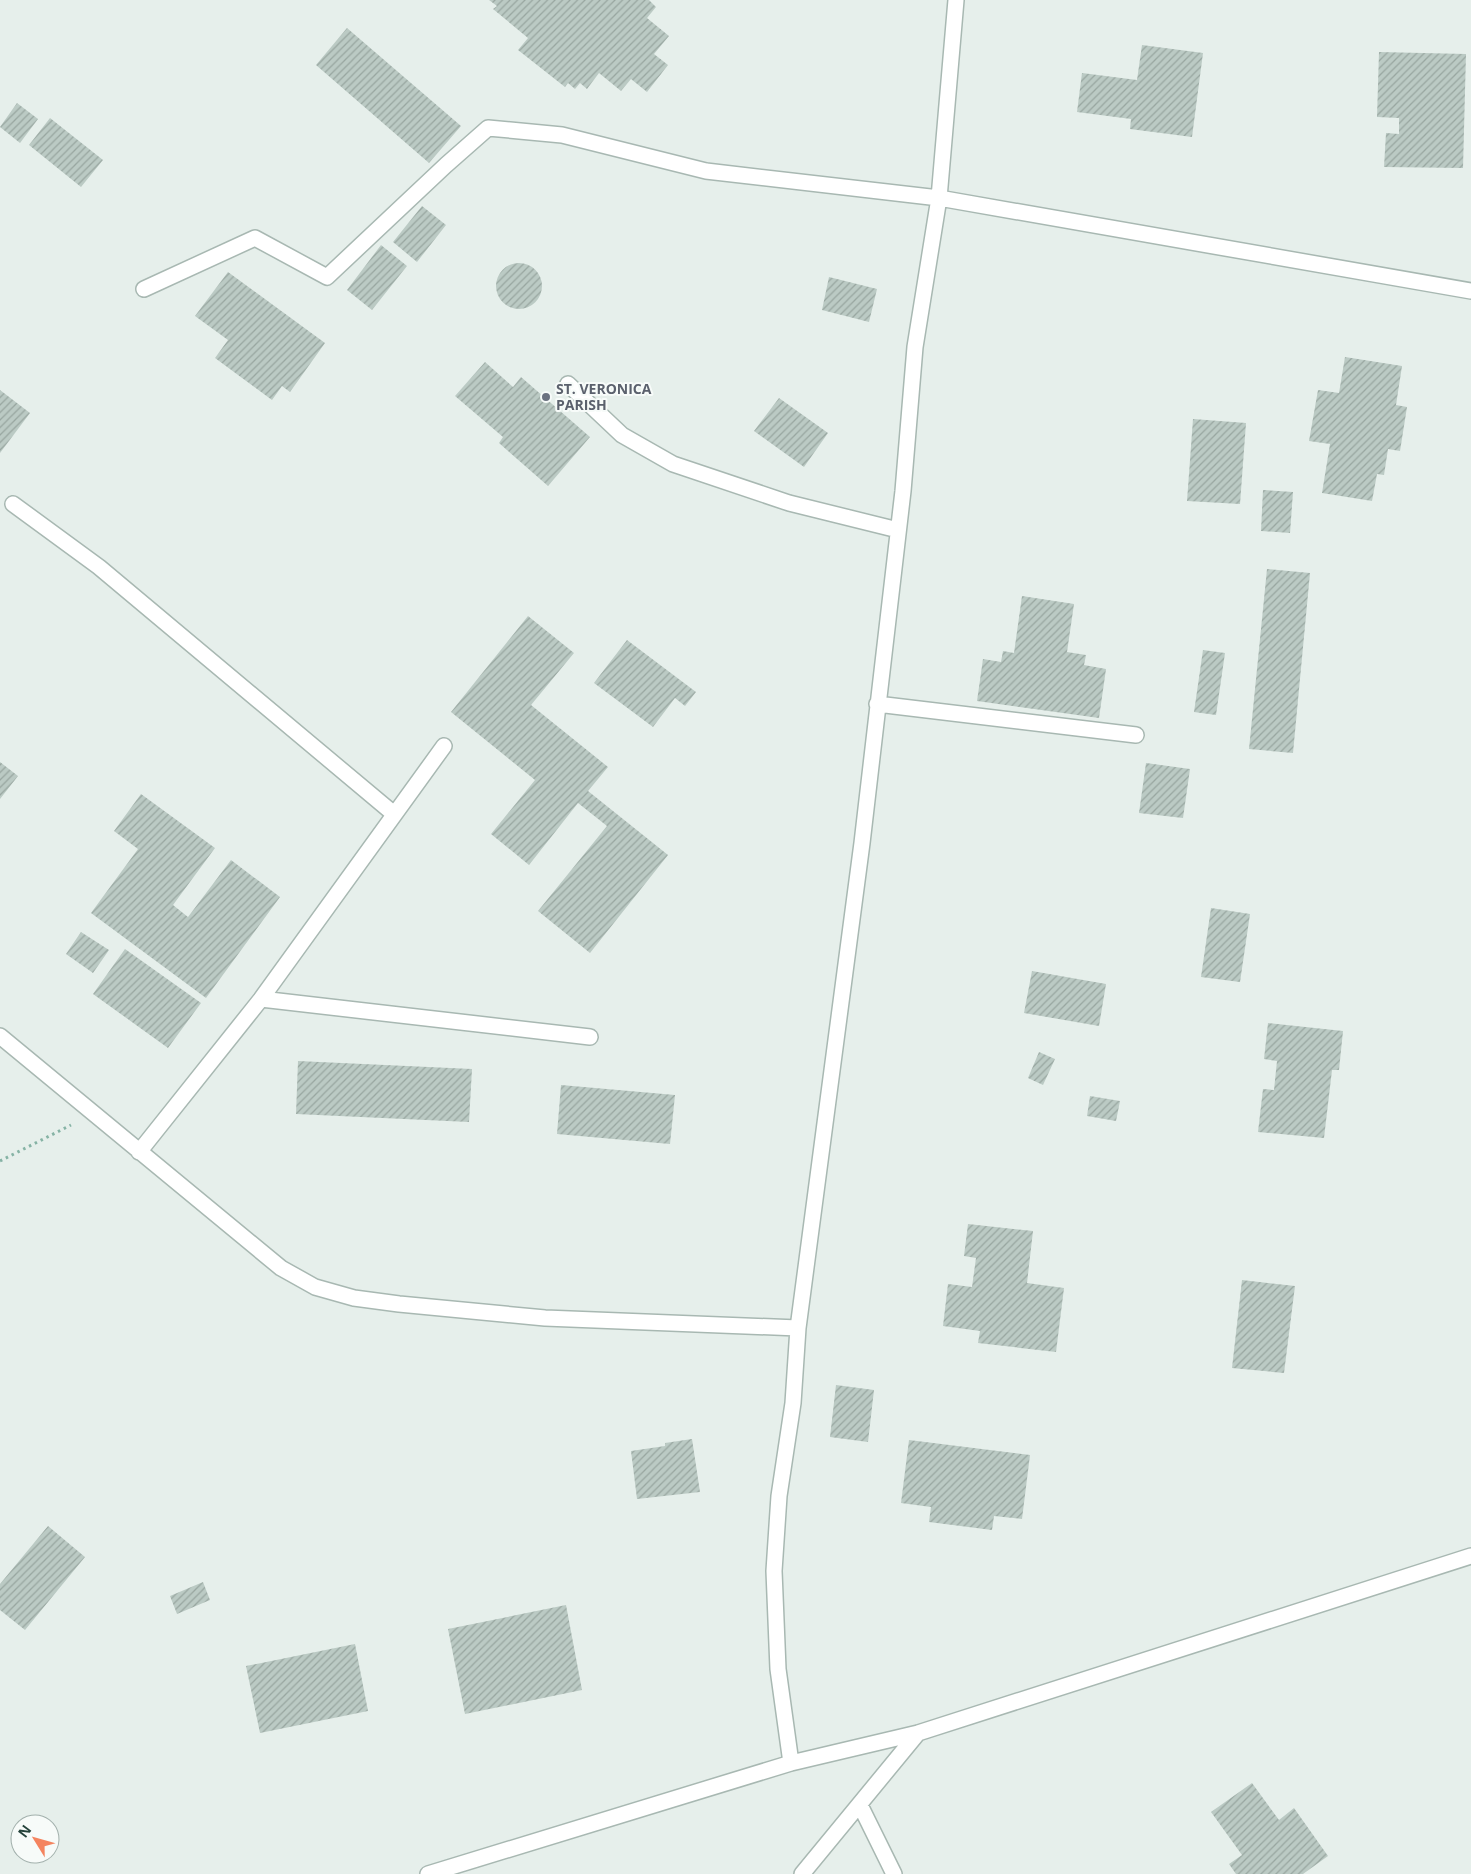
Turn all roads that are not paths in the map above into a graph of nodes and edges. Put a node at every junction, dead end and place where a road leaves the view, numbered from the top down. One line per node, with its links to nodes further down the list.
1 (956, 0): 2 (street)
2 (939, 198): 3 (street); 4 (street); 7 (street)
3 (144, 289)
4 (1471, 291)
5 (568, 384): 7 (street)
6 (13, 504): 11 (street)
7 (898, 530): 8 (street)
8 (878, 704): 9 (street); 16 (street)
9 (1136, 735)
10 (444, 746): 11 (street)
11 (394, 814): 12 (street)
12 (261, 999): 14 (street); 15 (street)
13 (0, 1036): 15 (street)
14 (590, 1037)
15 (139, 1152): 16 (street)
16 (798, 1328): 19 (street)
17 (1471, 1556): 18 (street)
18 (918, 1734): 19 (street); 20 (street)
19 (791, 1764): 21 (street)
20 (860, 1805): 22 (street); 23 (street)
21 (428, 1874)
22 (802, 1874)
23 (894, 1874)

